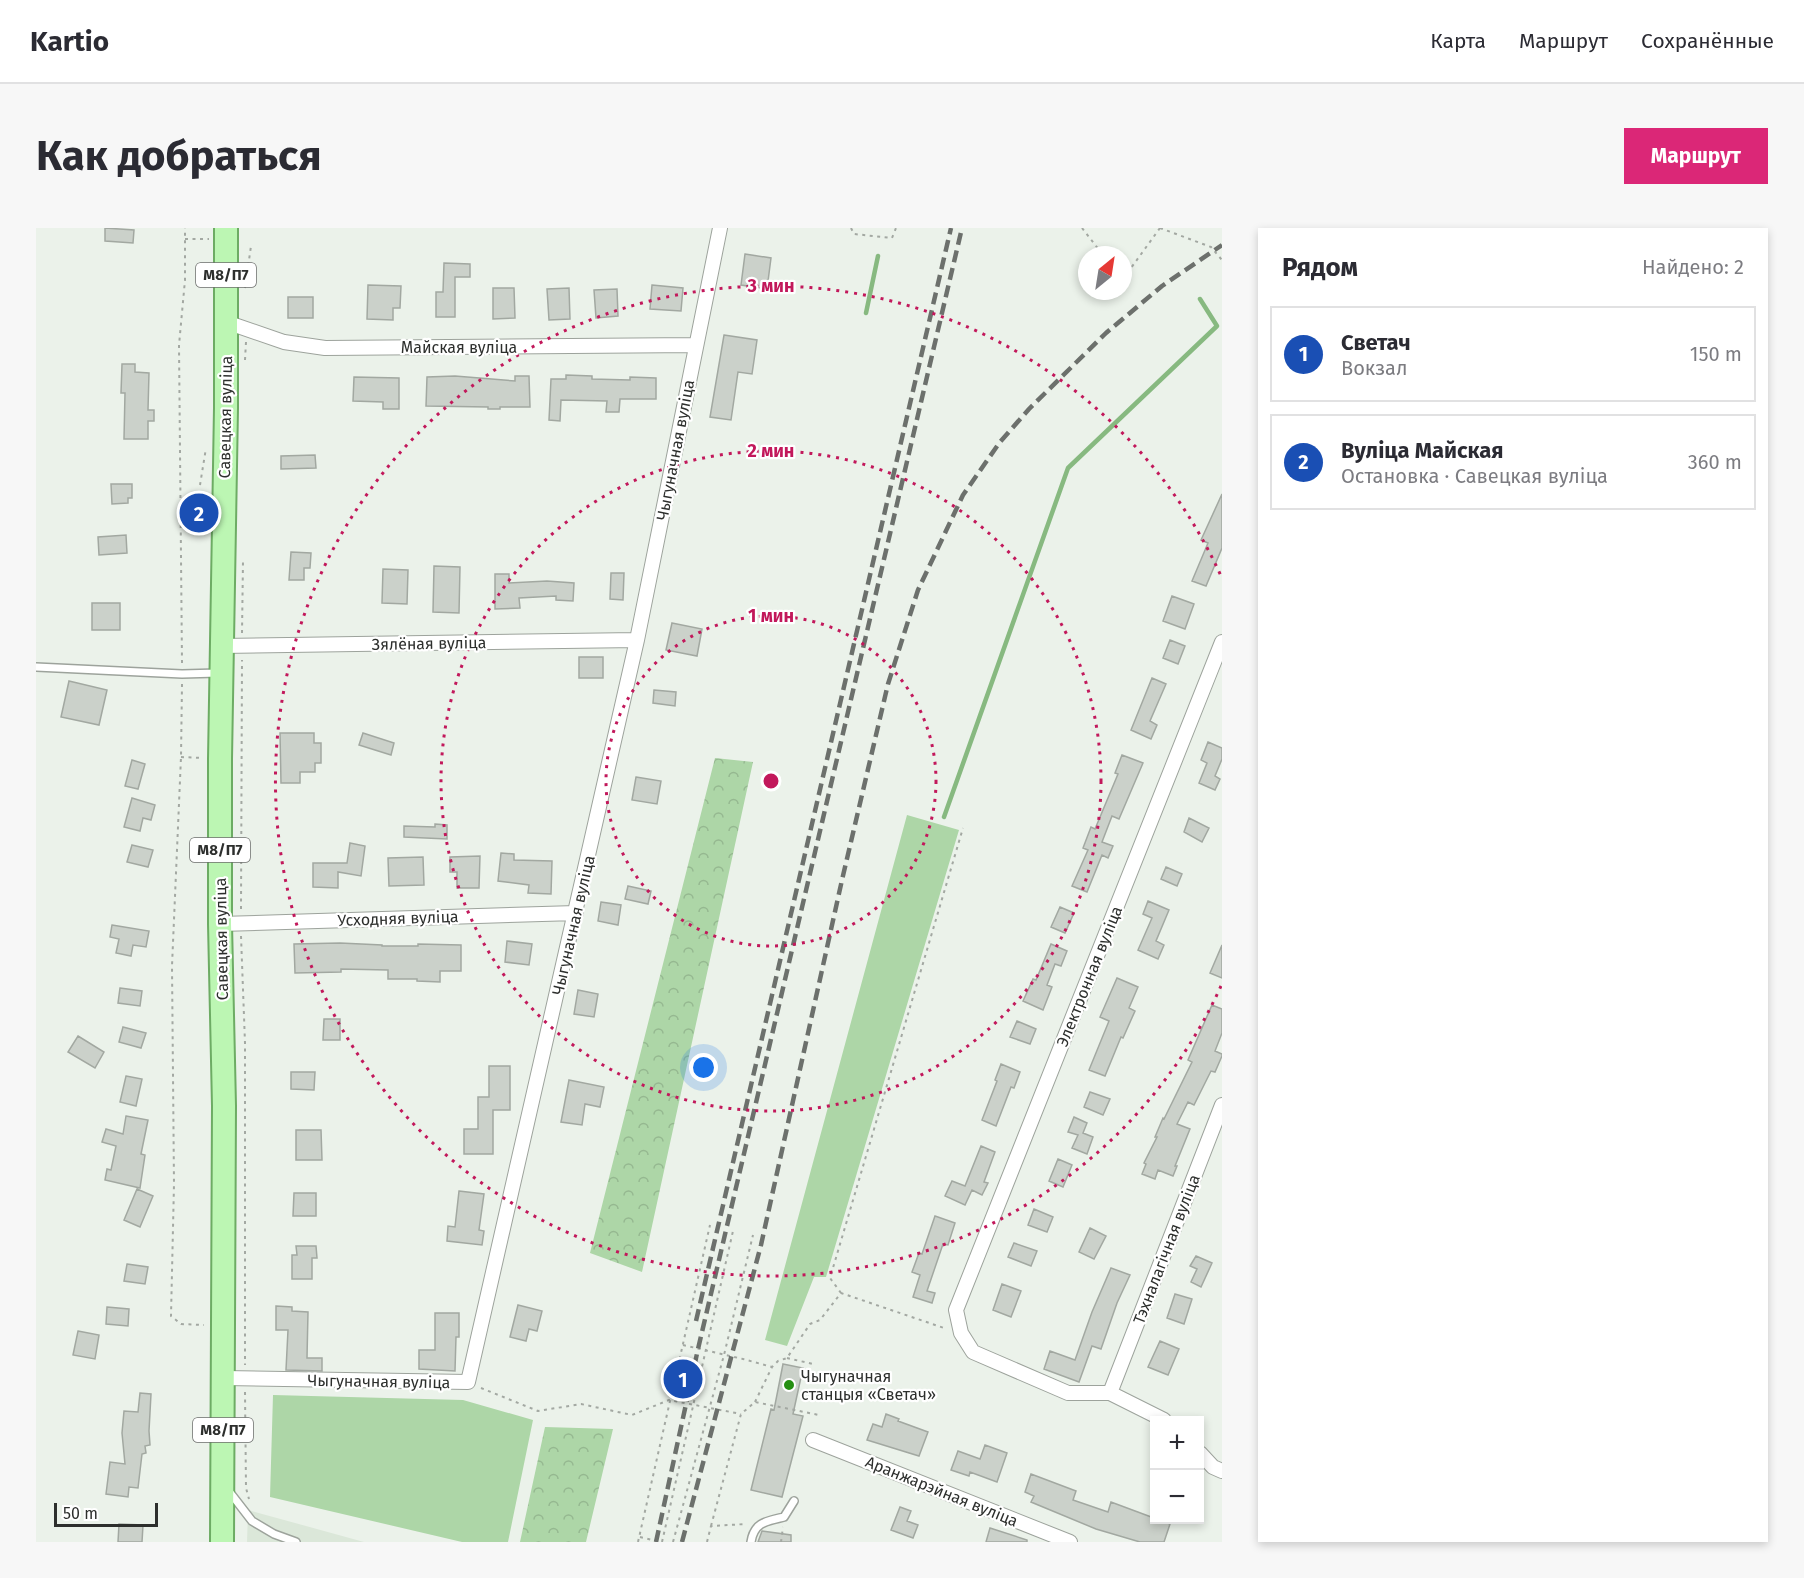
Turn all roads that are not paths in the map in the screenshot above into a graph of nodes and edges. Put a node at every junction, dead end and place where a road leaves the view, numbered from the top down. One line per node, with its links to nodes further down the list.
1 (720, 228): 4 (street, Чыгуначная вуліца)
2 (226, 233): 3 (main road, Савецкая вуліца / М8/П7)
3 (236, 325): 4 (street, Майская вуліца); 7 (main road, Савецкая вуліца / М8/П7)
4 (696, 345): 5 (street, Чыгуначная вуліца)
5 (637, 640): 7 (street, Зялёная вуліца); 10 (street, Чыгуначная вуліца)
6 (1222, 642): 14 (street, Электронная вуліца)
7 (232, 646): 9 (main road, Савецкая вуліца / М8/П7)
8 (36, 667): 9 (lane)
9 (221, 673): 11 (main road, Савецкая вуліца / М8/П7)
10 (576, 913): 11 (street, Усходняя вуліца); 13 (street, Чыгуначная вуліца)
11 (231, 923): 13 (main road, Савецкая вуліца / М8/П7)
12 (1222, 1105): 14 (street, Тэхналагічная вуліца)
13 (235, 1378): 19 (main road, Савецкая вуліца / М8/П7)
14 (1110, 1393): 15 (street)
15 (1156, 1416)
16 (813, 1440): 24 (street, Аранжарэйная вуліца)
17 (1204, 1457): 18 (street)
18 (1222, 1471)
19 (223, 1482): 21 (main road, Савецкая вуліца / М8/П7); 22 (lane)
20 (794, 1501): 23 (lane)
21 (222, 1542)
22 (296, 1542)
23 (752, 1542)
24 (1070, 1542)

